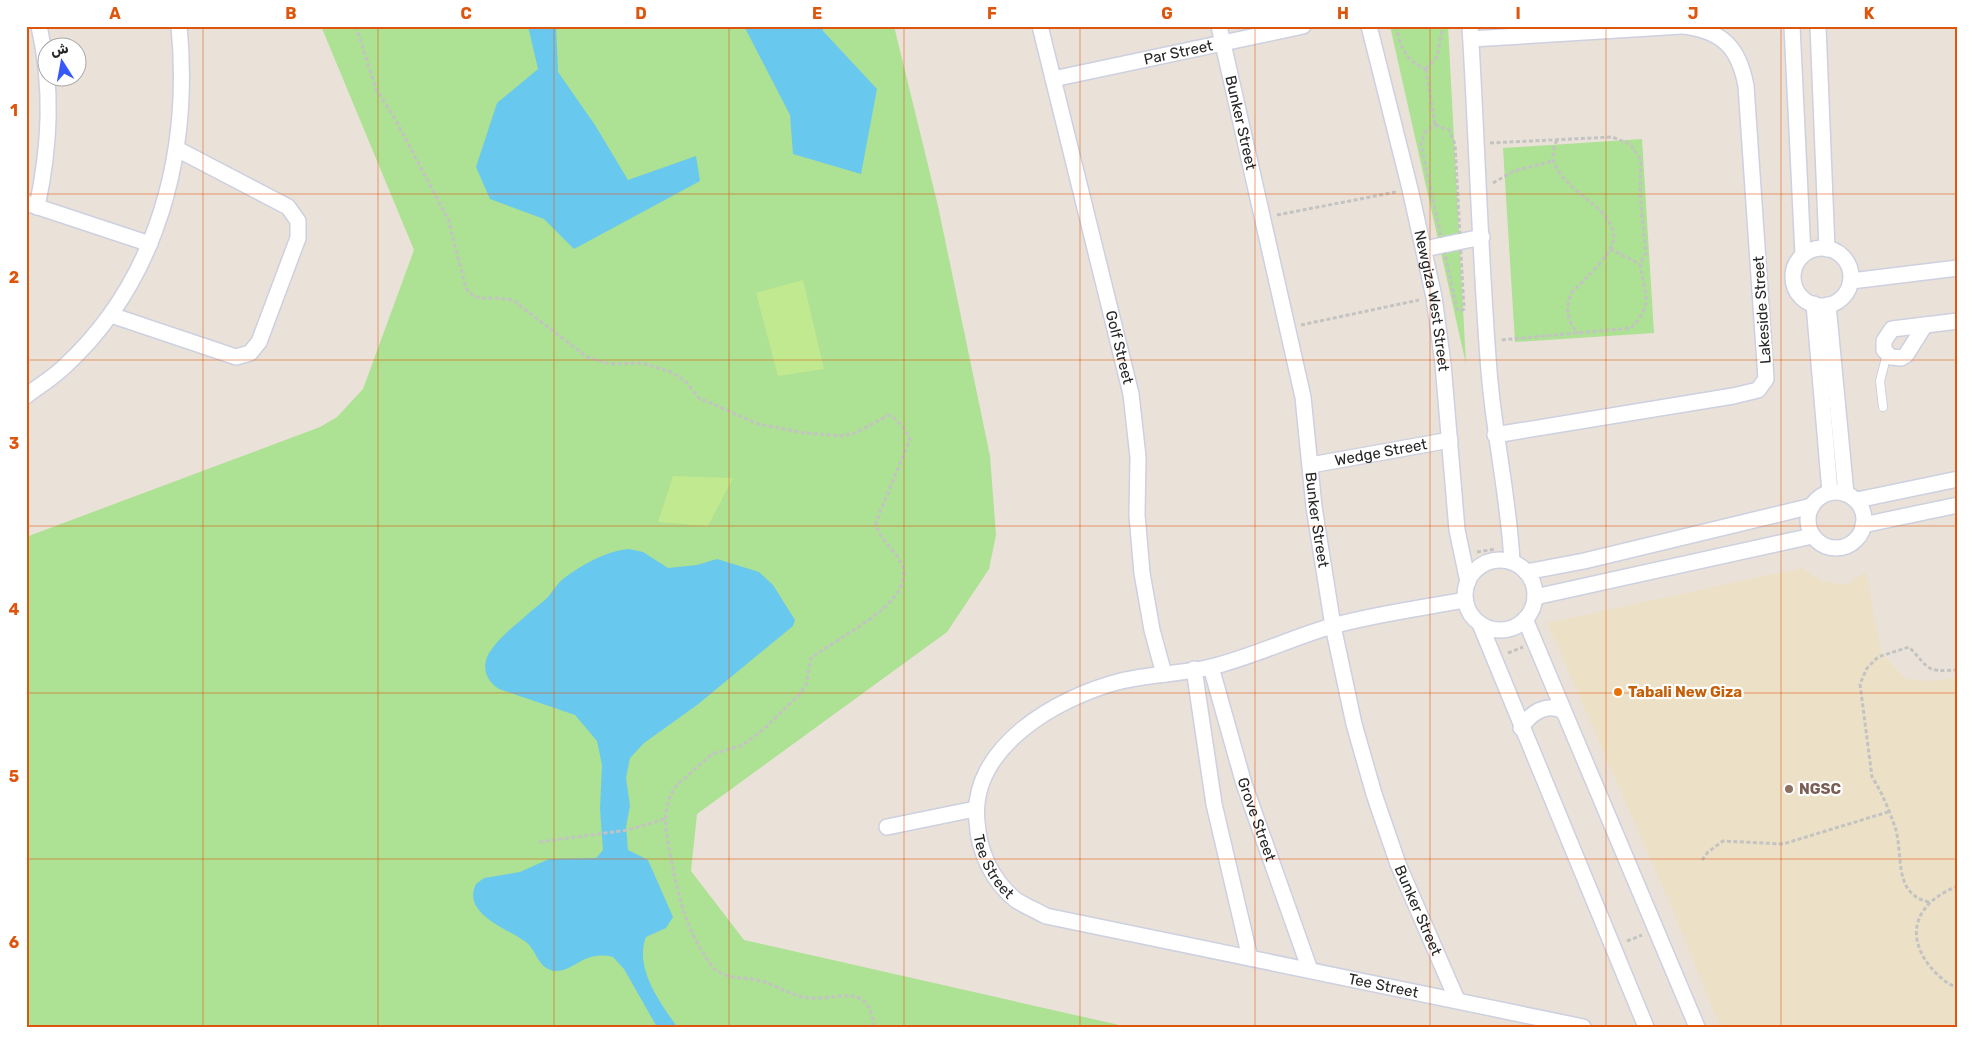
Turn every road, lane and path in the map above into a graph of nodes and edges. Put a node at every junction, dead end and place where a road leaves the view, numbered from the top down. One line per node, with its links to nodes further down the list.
1 (39, 26): 25 (street)
2 (179, 26): 21 (street)
3 (356, 26): 81 (path)
4 (1040, 26): 17 (street, Golf Street)
5 (1219, 26): 15 (street, Bunker Street)
6 (1303, 26): 15 (street, Par Street)
7 (1369, 26): 23 (street, Newgiza West Street)
8 (1395, 26): 16 (path)
9 (1443, 26): 16 (path)
10 (1683, 26): 13 (street, Lakeside Street); 49 (street, Lakeside Street)
11 (1792, 26): 34 (street)
12 (1818, 26): 31 (street)
13 (1621, 28): 14 (street, Lakeside Street)
14 (1471, 33): 20 (street)
15 (1223, 43): 17 (street, Par Street); 26 (street, Bunker Street)
16 (1426, 69): 18 (path)
17 (1053, 79): 76 (street, Golf Street)
18 (1435, 125): 28 (path); 30 (path)
19 (1557, 139): 20 (path); 22 (path); 35 (path)
20 (1477, 143): 24 (street)
21 (177, 149): 29 (street); 40 (street)
22 (1553, 161): 24 (path); 33 (path)
23 (1410, 189): 26 (path); 32 (street, Newgiza West Street)
24 (1479, 190): 27 (street)
25 (32, 205): 29 (street)
26 (1262, 218): 43 (street, Bunker Street)
27 (1482, 237): 28 (street); 45 (street)
28 (1460, 242): 30 (street); 30 (path)
29 (150, 244): 40 (street)
30 (1442, 245): 32 (street)
31 (1827, 248): 34 (street); 37 (street)
32 (1424, 249): 38 (street, Newgiza West Street)
33 (1610, 249): 35 (path); 44 (path)
34 (1803, 256): 39 (street)
35 (1640, 264): 44 (path)
36 (1958, 268): 37 (street)
37 (1851, 281): 39 (street)
38 (1434, 297): 43 (path); 50 (street, Newgiza West Street)
39 (1821, 305): 53 (street); 54 (street)
40 (111, 315): 47 (street)
41 (1958, 320): 42 (street)
42 (1926, 325): 46 (street); 46 (street)
43 (1288, 328): 51 (street, Bunker Street)
44 (1578, 333): 45 (path)
45 (1487, 341): 49 (street)
46 (1887, 354): 48 (lane)
47 (26, 396)
48 (1883, 407)
49 (1495, 435): 59 (street)
50 (1450, 440): 51 (street, Wedge Street); 60 (street, Newgiza West Street)
51 (1311, 465): 70 (street, Bunker Street)
52 (1958, 479): 54 (street)
53 (1830, 492): 54 (street); 56 (street)
54 (1851, 497): 57 (street)
55 (1958, 505): 57 (street)
56 (1812, 506): 58 (street); 61 (street)
57 (1863, 525): 58 (street)
58 (1812, 536): 65 (street)
59 (1511, 546): 60 (path); 62 (street)
60 (1463, 554): 64 (street, Newgiza West Street)
61 (1584, 561): 63 (street); 65 (street)
62 (1512, 562): 63 (street); 64 (street)
63 (1526, 572): 66 (street)
64 (1468, 582): 67 (street)
65 (1589, 585): 66 (street)
66 (1536, 598): 68 (street)
67 (1465, 600): 69 (street); 70 (street, Tee Street)
68 (1525, 619): 69 (street); 71 (street)
69 (1480, 624): 72 (street)
70 (1334, 626): 73 (street, Tee Street); 92 (street, Bunker Street)
71 (1535, 643): 72 (path); 77 (street)
72 (1494, 659): 78 (street)
73 (1211, 667): 74 (street, Tee Street); 90 (street, Grove Street)
74 (1194, 669): 76 (street, Tee Street); 89 (street)
75 (1958, 670): 80 (path)
76 (1164, 674): 79 (street, Tee Street)
77 (1563, 711): 78 (street); 87 (street)
78 (1522, 728): 88 (street)
79 (975, 810): 82 (street); 89 (street, Tee Street)
80 (1888, 812): 84 (path); 86 (path)
81 (664, 819): 83 (path); 93 (path)
82 (887, 827)
83 (539, 842)
84 (1702, 860)
85 (1958, 886): 86 (path)
86 (1929, 902): 91 (path)
87 (1654, 930): 88 (path); 96 (street)
88 (1613, 947): 95 (street)
89 (1250, 958): 90 (street, Tee Street)
90 (1310, 970): 92 (street, Tee Street)
91 (1958, 988)
92 (1457, 1000): 94 (street, Tee Street)
93 (874, 1027)
94 (1583, 1027)
95 (1646, 1027)
96 (1697, 1027)

